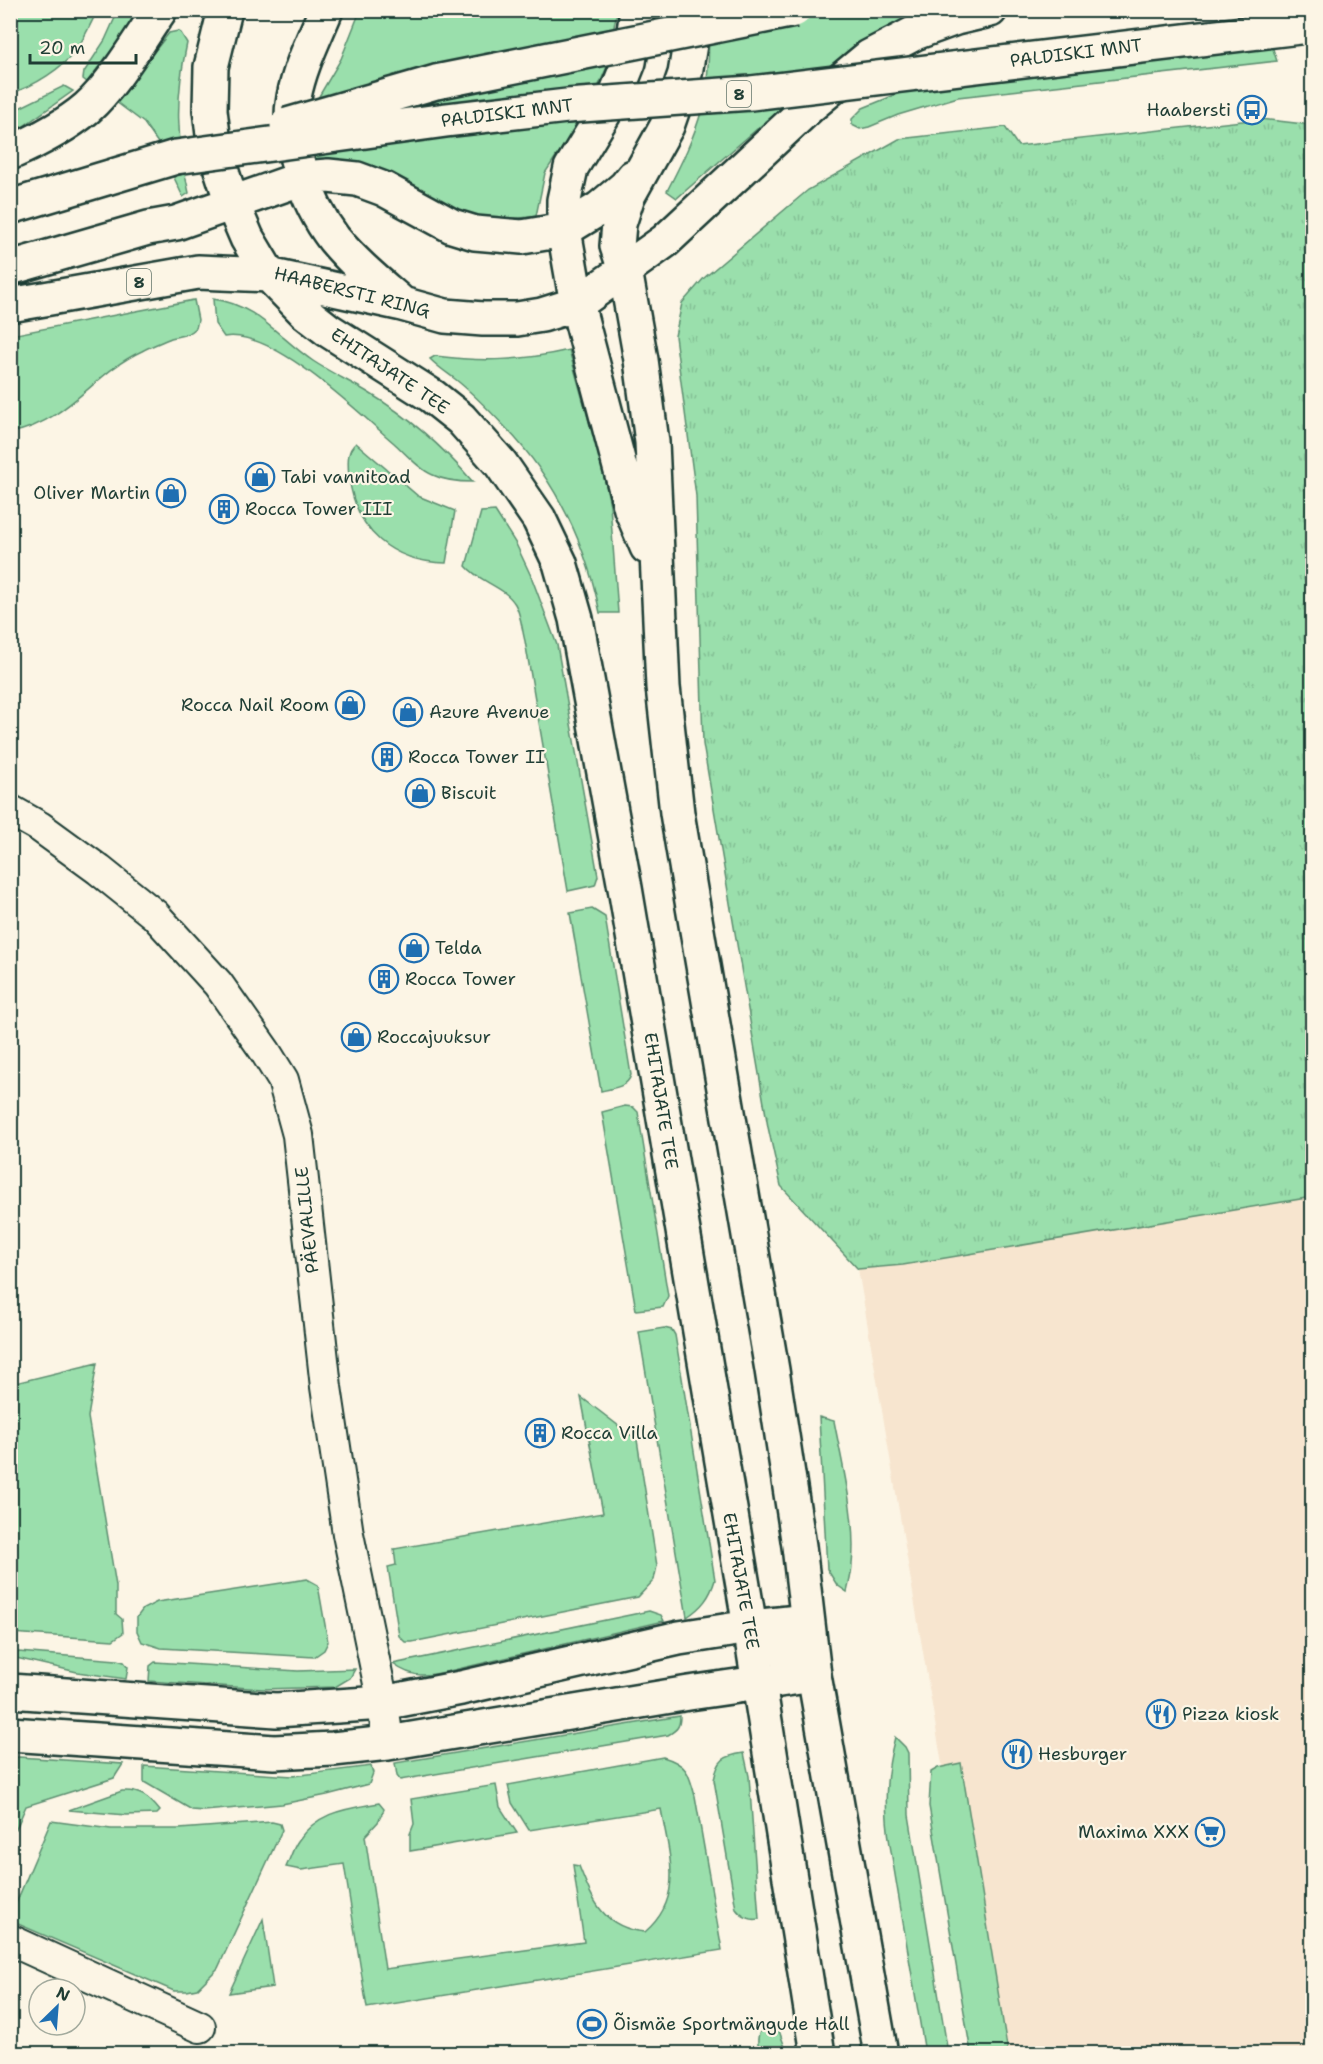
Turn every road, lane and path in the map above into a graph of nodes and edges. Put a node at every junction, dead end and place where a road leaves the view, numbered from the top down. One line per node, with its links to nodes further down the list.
1 (160, 10): 9 (main road)
2 (225, 10): 13 (main road, HAABERSTI RING)
3 (326, 10): 12 (main road)
4 (636, 10): 15 (main road)
5 (691, 10): 11 (main road)
6 (794, 10): 10 (main road, PALDISKI MNT / 8, bridge)
7 (990, 10): 18 (main road)
8 (1306, 27): 10 (main road, PALDISKI MNT / 8, bridge)
9 (10, 153)
10 (177, 157): 14 (main road, PALDISKI MNT / 8)
11 (650, 157): 15 (main road); 18 (main road)
12 (303, 178): 13 (main road); 15 (main road); 19 (main road)
13 (232, 203): 16 (main road); 17 (main road, HAABERSTI RING)
14 (10, 207)
15 (564, 230): 20 (main road)
16 (10, 268)
17 (269, 275): 19 (main road, HAABERSTI RING); 21 (main road, 8); 25 (main road, EHITAJATE TEE)
18 (627, 283): 20 (main road, HAABERSTI RING); 22 (main road)
19 (402, 304): 20 (main road, HAABERSTI RING)
20 (578, 304): 22 (main road)
21 (10, 305)
22 (657, 571): 24 (main road)
23 (10, 810): 30 (street, PÄEVALILLE)
24 (807, 1622): 25 (main road); 26 (main road); 27 (main road)
25 (750, 1627): 26 (main road); 28 (main road, EHITAJATE TEE); 30 (main road)
26 (783, 1652): 27 (main road); 28 (main road)
27 (814, 1675): 28 (main road); 36 (main road)
28 (758, 1682): 32 (main road); 35 (main road, EHITAJATE TEE)
29 (10, 1691): 30 (main road)
30 (383, 1703): 32 (street, PÄEVALILLE)
31 (10, 1734): 32 (main road)
32 (388, 1743)
33 (10, 1940): 34 (street)
34 (200, 2027)
35 (818, 2054)
36 (881, 2054)

